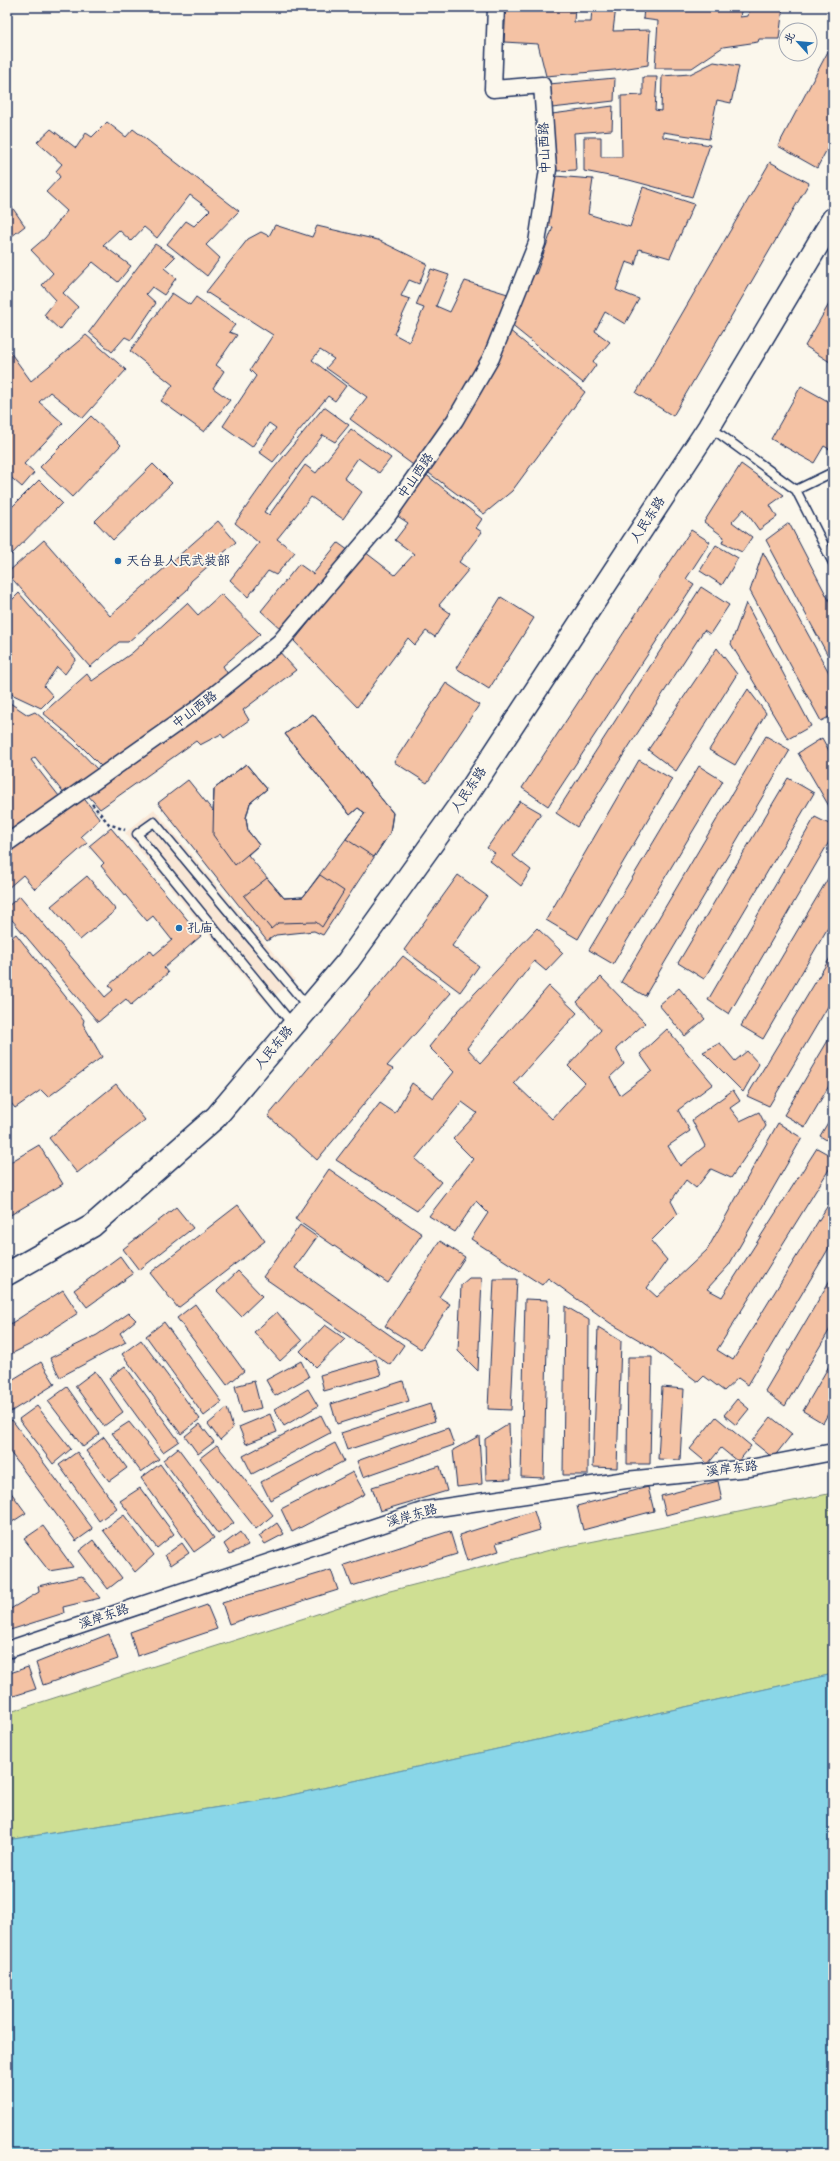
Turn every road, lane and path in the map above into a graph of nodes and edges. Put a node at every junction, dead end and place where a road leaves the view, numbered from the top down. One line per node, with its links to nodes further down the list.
1 (496, 7): 7 (street, 中山西路)
2 (833, 219): 3 (main road, 人民东路)
3 (709, 427): 5 (lane); 10 (main road, 人民东路)
4 (833, 472): 5 (lane)
5 (796, 490): 6 (lane)
6 (833, 563)
7 (81, 791): 8 (path); 9 (street, 中山西路)
8 (137, 834): 10 (lane); 11 (lane)
9 (7, 843)
10 (309, 1007): 11 (main road, 人民东路)
11 (294, 1025): 12 (main road, 人民东路)
12 (7, 1274)
13 (833, 1452): 14 (street, 溪岸东路)
14 (7, 1650)

